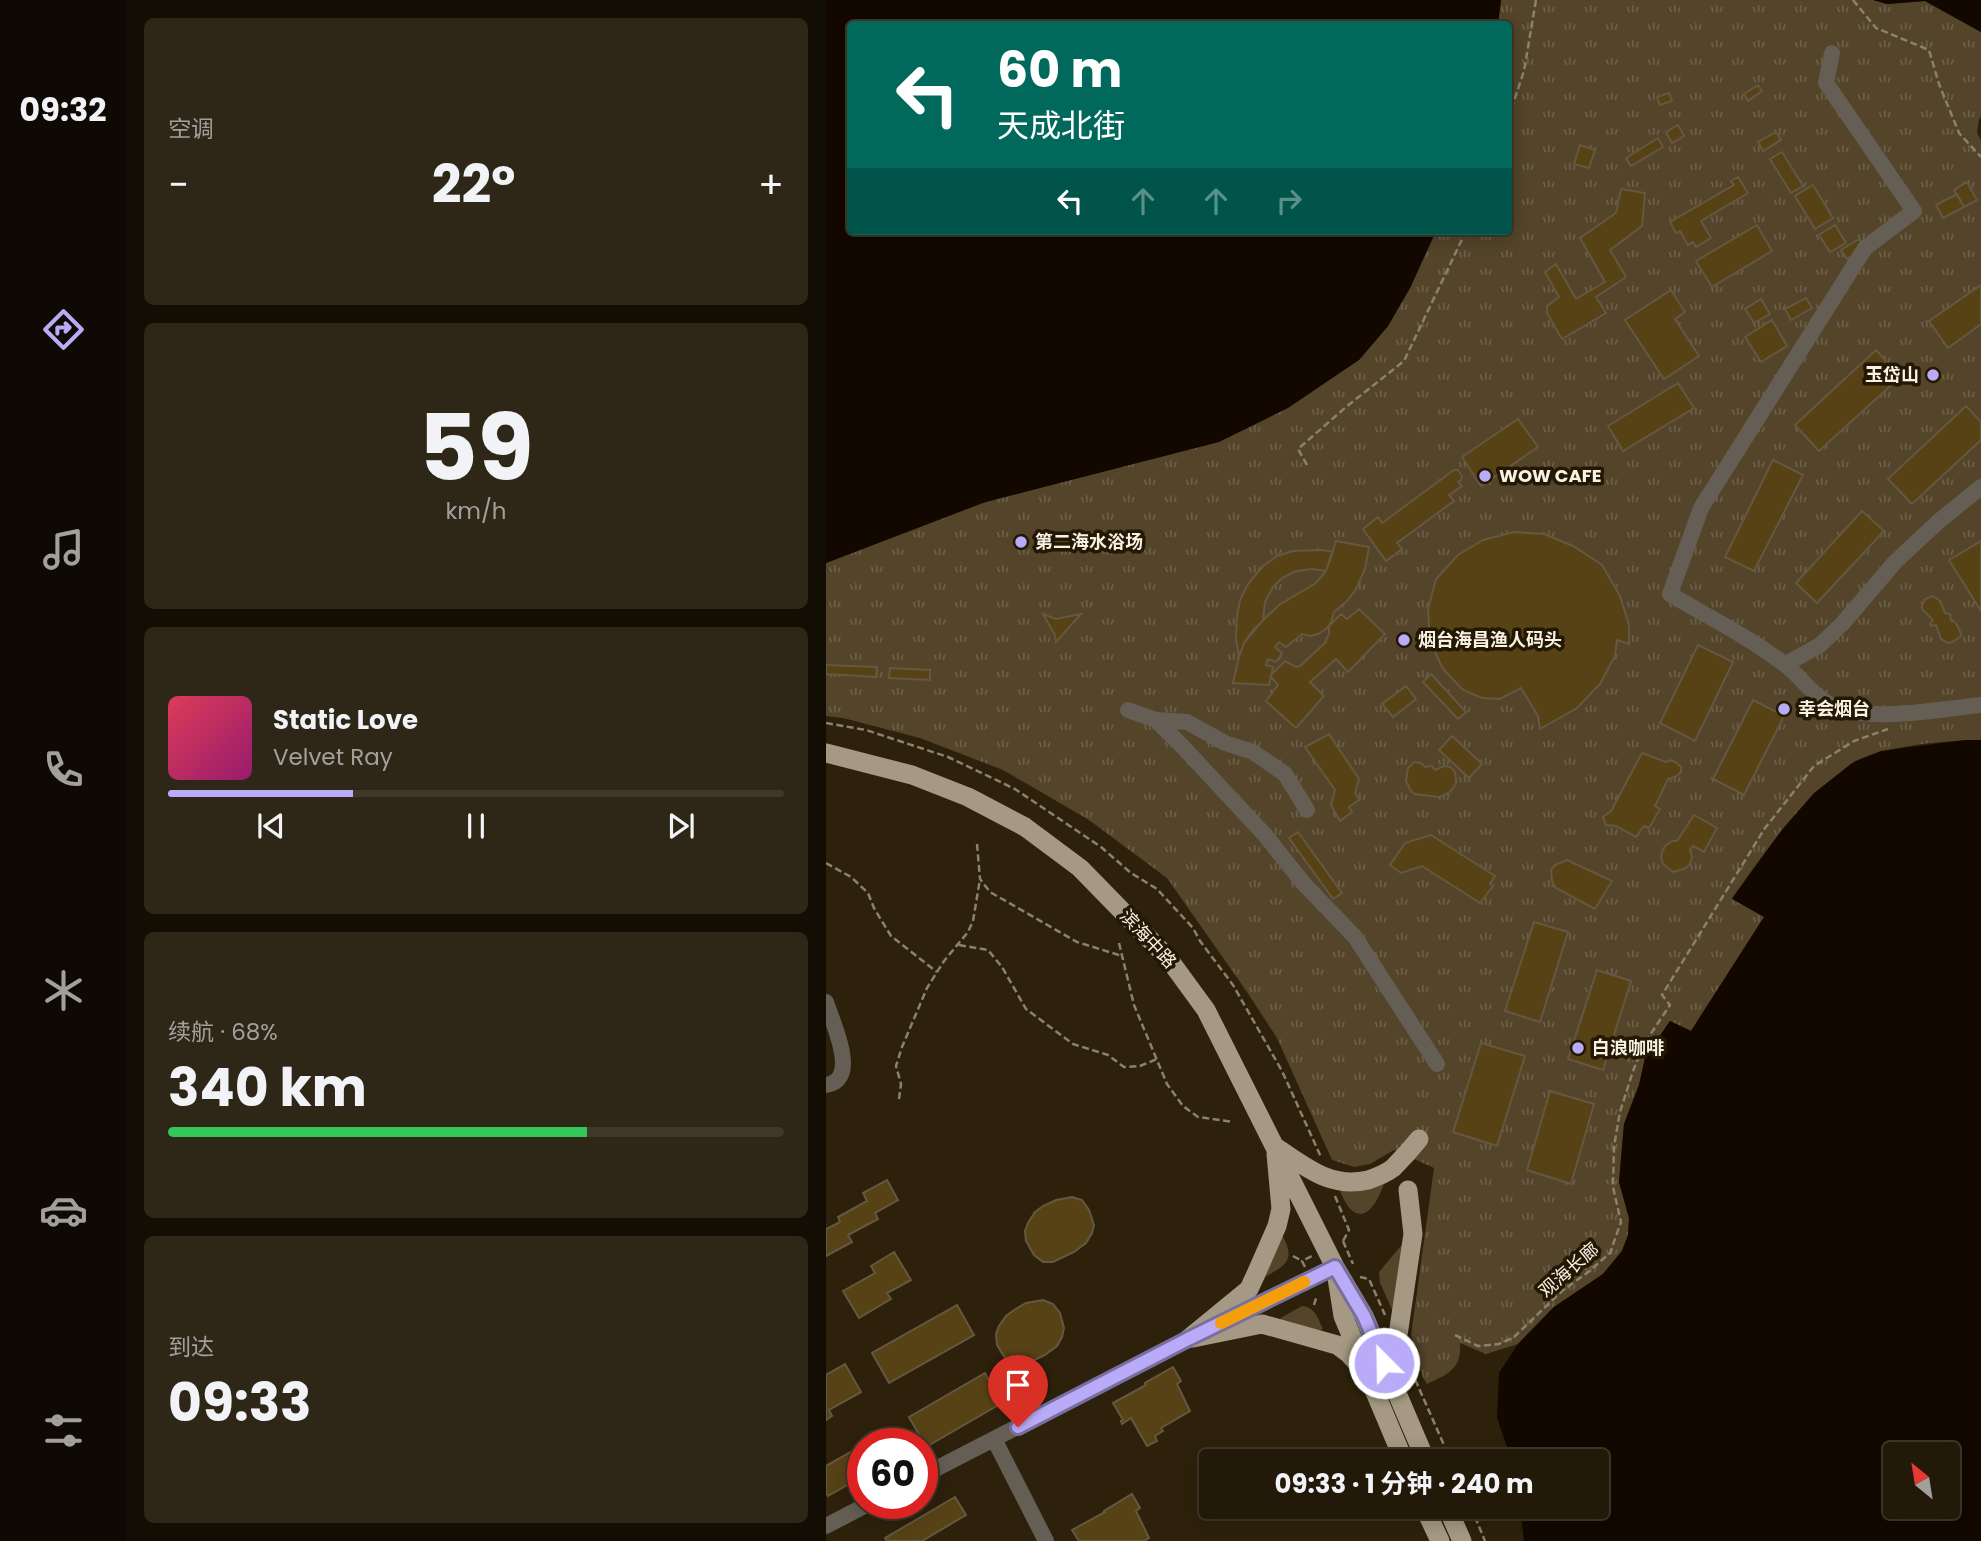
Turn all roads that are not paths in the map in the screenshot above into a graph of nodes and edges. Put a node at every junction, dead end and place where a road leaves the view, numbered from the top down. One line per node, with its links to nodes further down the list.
1 (1832, 53): 3 (street)
2 (1981, 487): 3 (street)
3 (1786, 664): 4 (street)
4 (1981, 705)
5 (1128, 710): 6 (street)
6 (1156, 720): 8 (street); 10 (street)
7 (826, 753): 13 (main road, 滨海中路)
8 (1307, 810)
9 (826, 1002): 11 (street)
10 (1437, 1063)
11 (826, 1085)
12 (1419, 1139): 13 (main road)
13 (1275, 1146): 15 (main road, 滨海中路); 16 (main road)
14 (1408, 1190): 18 (main road)
15 (1335, 1267): 16 (street); 17 (main road, 滨海中路); 18 (main road, 滨海中路)
16 (1188, 1339): 17 (main road); 19 (street)
17 (1367, 1374): 20 (main road, 滨海中路)
18 (1394, 1387): 21 (main road, 滨海中路)
19 (994, 1439): 22 (street); 27 (street)
20 (1399, 1449)
21 (1421, 1449)
22 (938, 1468)
23 (847, 1515): 26 (street)
24 (1430, 1519): 28 (main road)
25 (1452, 1519): 29 (main road)
26 (826, 1526)
27 (1045, 1541)
28 (1440, 1541)
29 (1462, 1541)

